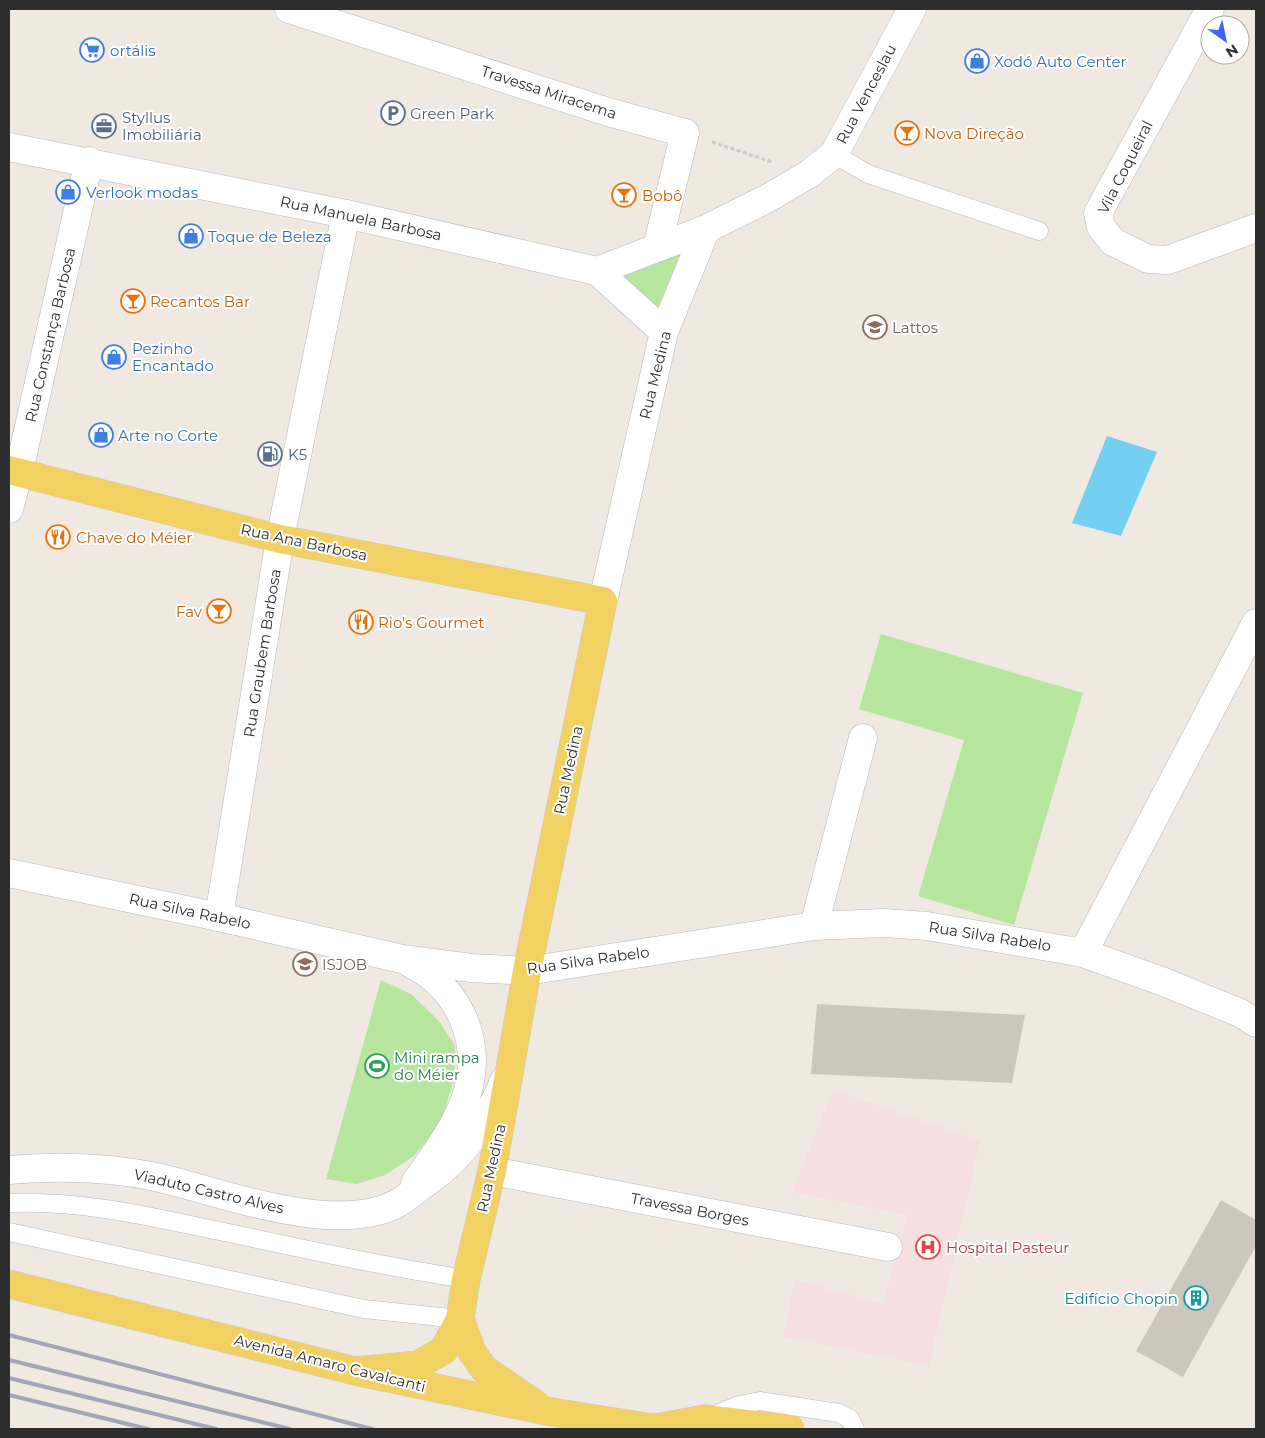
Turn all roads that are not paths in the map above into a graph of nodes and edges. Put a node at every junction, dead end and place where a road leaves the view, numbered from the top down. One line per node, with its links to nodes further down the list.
1 (289, 9): 11 (street, Travessa Miracema)
2 (912, 9): 5 (street, Rua Venceslau)
3 (1210, 9): 8 (street, Vila Coqueiral)
4 (9, 147): 6 (street, Rua Manuela Barbosa)
5 (834, 154): 9 (street, Rua Venceslau); 10 (lane)
6 (88, 161): 7 (street, Rua Manuela Barbosa); 14 (street, Rua Constança Barbosa)
7 (346, 214): 12 (street, Rua Manuela Barbosa); 16 (street, Rua Graubem Barbosa)
8 (1256, 228)
9 (706, 229): 11 (street); 13 (street, Rua Medina)
10 (1039, 231)
11 (657, 247): 12 (street)
12 (597, 271): 13 (street)
13 (664, 332): 17 (street, Rua Medina)
14 (14, 471): 15 (street, Rua Constança Barbosa); 16 (main road, Rua Ana Barbosa)
15 (9, 509)
16 (280, 539): 17 (main road, Rua Ana Barbosa); 21 (street, Rua Graubem Barbosa)
17 (603, 601): 25 (main road, Rua Medina)
18 (1256, 623): 23 (street)
19 (863, 738): 22 (street)
20 (9, 873): 21 (street, Rua Silva Rabelo)
21 (218, 917): 24 (street, Rua Silva Rabelo)
22 (814, 926): 23 (street, Rua Silva Rabelo); 25 (street, Rua Silva Rabelo)
23 (1083, 953): 26 (street, Rua Silva Rabelo)
24 (402, 959): 25 (street, Rua Silva Rabelo); 30 (street)
25 (527, 971): 27 (main road, Rua Medina)
26 (1256, 1023)
27 (511, 1066): 29 (main road, Rua Medina); 30 (street, Viaduto Castro Alves)
28 (9, 1170): 30 (street, Viaduto Castro Alves)
29 (492, 1171): 33 (street, Travessa Borges); 34 (main road, Rua Medina)
30 (405, 1198)
31 (9, 1204): 34 (lane)
32 (9, 1232): 36 (lane)
33 (888, 1248)
34 (466, 1279): 36 (main road, Rua Medina)
35 (9, 1284): 37 (main road, Avenida Amaro Cavalcanti)
36 (460, 1319): 37 (main road, Rua Medina); 38 (main road, Rua Medina)
37 (355, 1371): 38 (main road, Avenida Amaro Cavalcanti)
38 (546, 1411): 40 (main road, Avenida Amaro Cavalcanti)
39 (706, 1419): 40 (main road, Avenida Amaro Cavalcanti); 41 (main road, Avenida Amaro Cavalcanti); 42 (lane)
40 (657, 1429)
41 (790, 1429)
42 (855, 1429)

